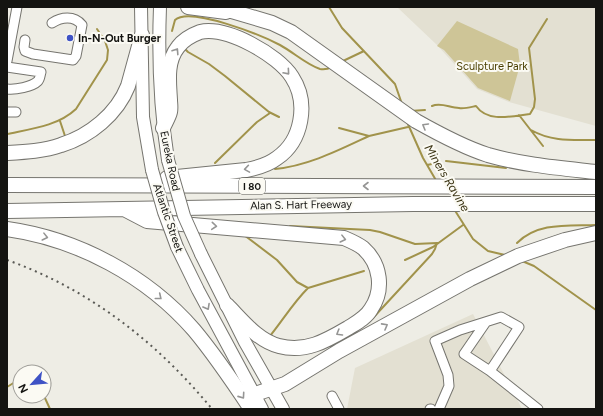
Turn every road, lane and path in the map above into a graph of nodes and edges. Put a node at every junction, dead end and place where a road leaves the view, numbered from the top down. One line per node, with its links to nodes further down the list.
1 (17, 7): 9 (street)
2 (132, 7): 3 (main road)
3 (142, 7): 10 (main road, Atlantic Street)
4 (160, 7): 15 (main road, Eureka Road)
5 (188, 7): 7 (highway)
6 (218, 7): 7 (highway)
7 (246, 15): 17 (highway, one-way to 7)
8 (52, 23): 11 (street)
9 (10, 28): 12 (street)
10 (142, 35): 16 (highway); 30 (main road, Atlantic Street, one-way to 30, bridge)
11 (25, 40)
12 (7, 61)
13 (7, 67): 14 (street)
14 (7, 89)
15 (163, 128): 19 (highway, one-way to 19); 26 (main road, Eureka Road, bridge)
16 (7, 153)
17 (596, 172)
18 (7, 185): 19 (highway, Alan S. Hart Freeway / I 80)
19 (99, 186): 20 (highway, Alan S. Hart Freeway / I 80, one-way to 19)
20 (596, 187)
21 (596, 204): 22 (highway, Alan S. Hart Freeway / I 80)
22 (122, 208): 23 (highway, Alan S. Hart Freeway / I 80); 26 (highway, one-way to 26)
23 (7, 211)
24 (7, 229): 32 (highway, one-way to 32)
25 (596, 233): 29 (highway, one-way to 25)
26 (227, 305): 29 (main road)
27 (486, 322): 28 (street); 28 (street); 36 (street)
28 (490, 371): 37 (street)
29 (272, 389): 30 (highway); 34 (main road)
30 (255, 394): 33 (main road, Atlantic Street)
31 (332, 396): 35 (street)
32 (251, 409)
33 (262, 409)
34 (283, 409)
35 (339, 409)
36 (439, 409)
37 (538, 409)

